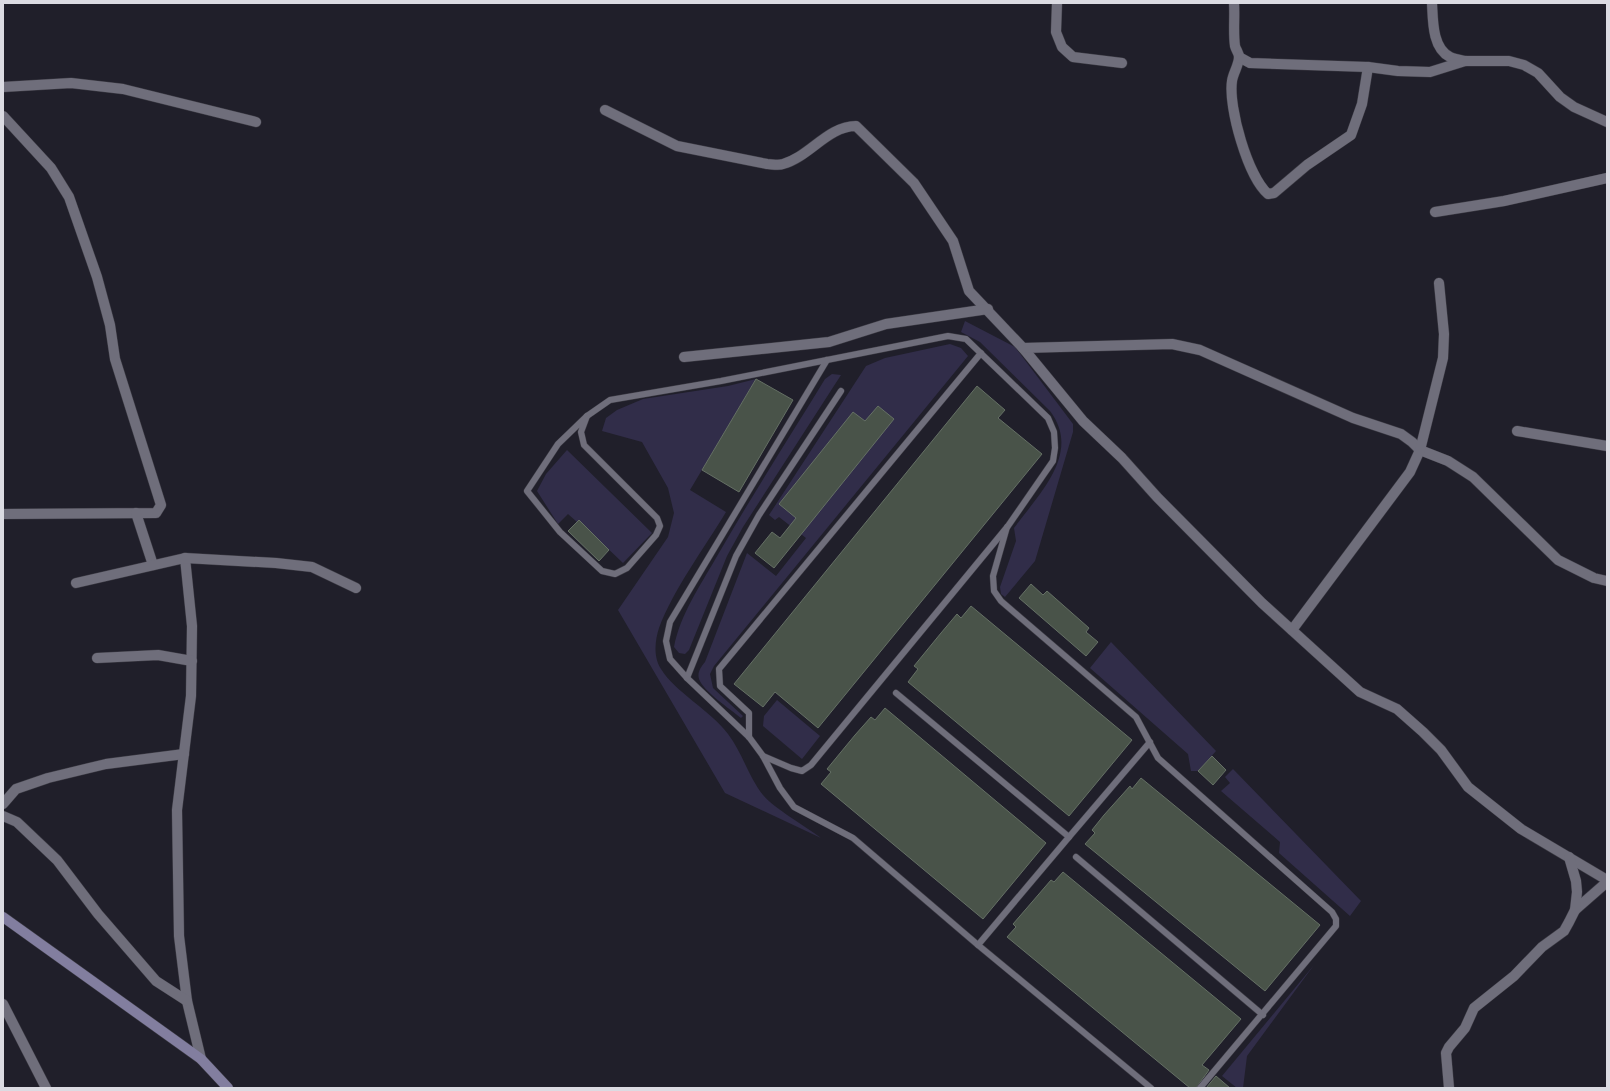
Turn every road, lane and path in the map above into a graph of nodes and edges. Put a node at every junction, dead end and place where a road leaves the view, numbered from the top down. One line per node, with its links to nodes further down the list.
1 (1058, 3): 6 (street)
2 (1234, 3): 4 (street)
3 (1432, 3): 5 (street)
4 (1239, 57): 7 (street); 7 (street)
5 (1465, 61): 7 (street); 12 (street)
6 (1122, 63)
7 (1368, 67)
8 (3, 87): 11 (street)
9 (605, 110): 16 (street)
10 (3, 116): 26 (street)
11 (256, 122)
12 (1607, 122)
13 (1607, 178): 14 (street)
14 (1435, 212)
15 (1439, 283): 25 (street)
16 (988, 309): 17 (street); 19 (street)
17 (1023, 348): 25 (street); 34 (street)
18 (980, 353): 20 (lane); 28 (lane); 39 (lane)
19 (684, 357)
20 (827, 360): 22 (lane); 37 (lane)
21 (840, 391): 37 (lane)
22 (587, 416): 22 (lane)
23 (1517, 431): 24 (street)
24 (1607, 446)
25 (1420, 450): 31 (street); 34 (street)
26 (136, 513): 27 (street); 30 (street)
27 (3, 514)
28 (1008, 526): 40 (lane); 42 (lane)
29 (186, 558): 30 (street); 33 (street); 36 (street)
30 (153, 565): 32 (street)
31 (1607, 581)
32 (76, 583)
33 (356, 588)
34 (1292, 630): 47 (street)
35 (97, 658): 36 (street)
36 (192, 661): 41 (street)
37 (687, 678): 39 (lane)
38 (896, 693): 45 (lane)
39 (749, 737): 42 (lane)
40 (1150, 742): 45 (lane); 54 (lane)
41 (184, 754): 43 (street); 52 (street)
42 (763, 756): 51 (lane)
43 (3, 804)
44 (3, 816): 52 (street)
45 (1069, 837): 51 (lane)
46 (1076, 857): 54 (lane)
47 (1570, 857): 48 (street); 49 (street)
48 (1607, 881): 49 (street)
49 (1575, 910): 60 (street)
50 (3, 917): 55 (street)
51 (978, 944): 58 (lane)
52 (187, 1001): 55 (street)
53 (3, 1004): 56 (street)
54 (1263, 1015): 59 (lane)
55 (201, 1059): 57 (street)
56 (46, 1088)
57 (228, 1088)
58 (1150, 1088)
59 (1200, 1088)
60 (1450, 1088)

